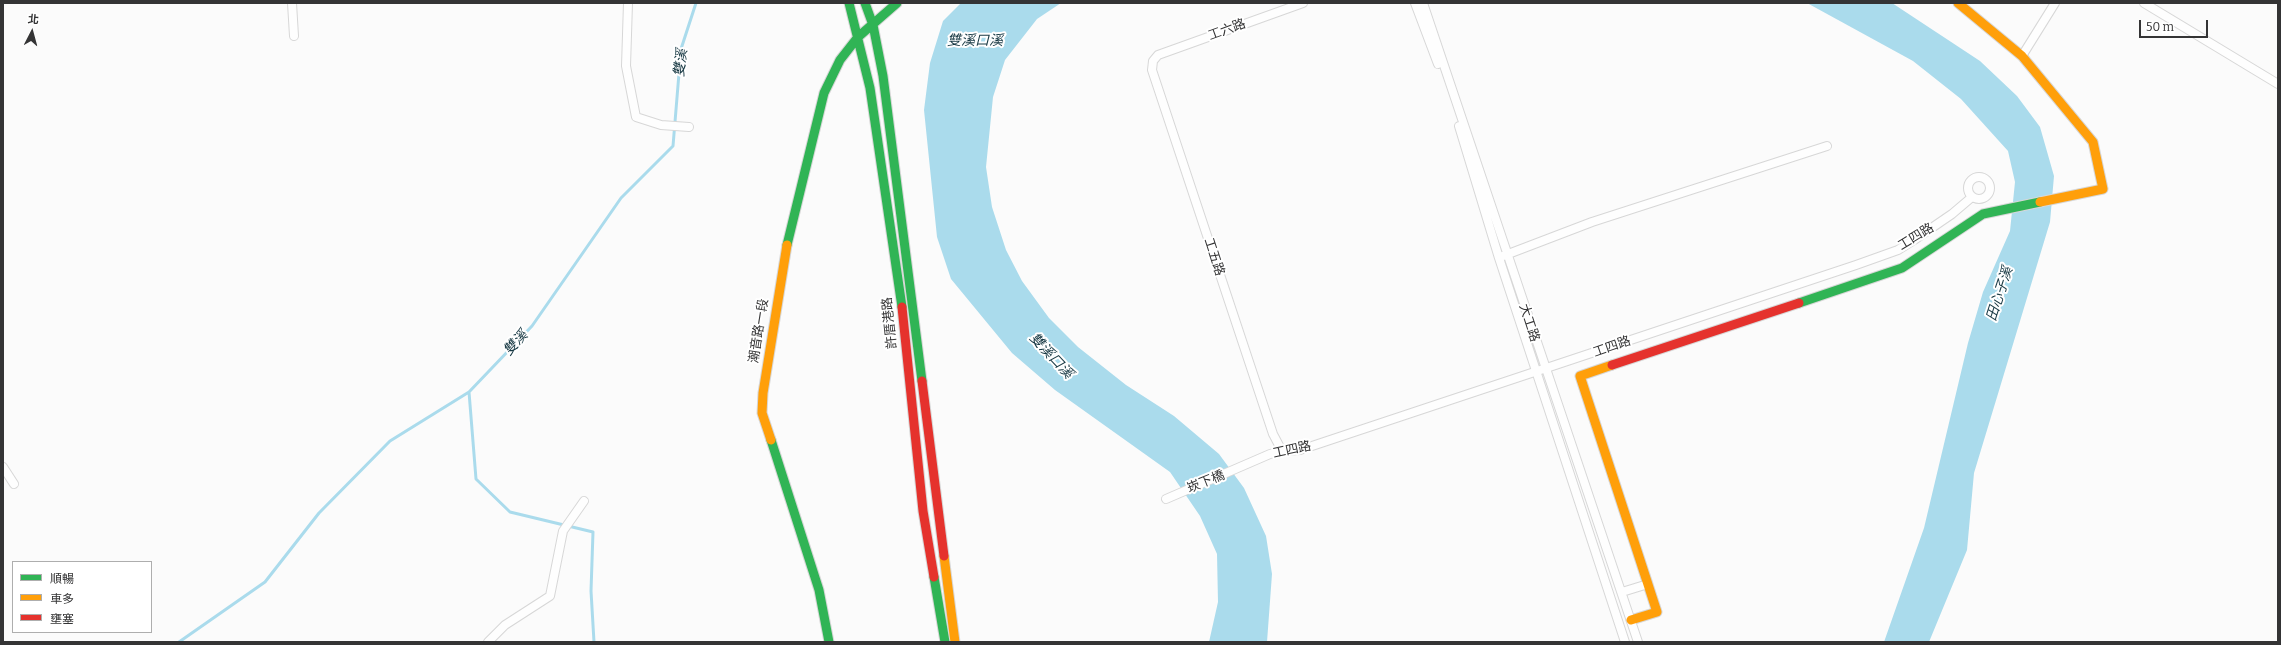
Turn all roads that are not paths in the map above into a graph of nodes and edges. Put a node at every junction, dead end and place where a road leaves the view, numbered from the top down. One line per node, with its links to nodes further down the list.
1 (292, 3): 14 (street)
2 (628, 3): 18 (street)
3 (849, 3): 13 (street, 許厝港路)
4 (865, 3): 12 (street, 許厝港路)
5 (896, 3): 12 (street, 潮音路一段)
6 (1303, 3): 16 (street, 工六路)
7 (1415, 3): 22 (street, 大工路)
8 (1423, 3): 21 (street, 大工路)
9 (1958, 3): 15 (street)
10 (2055, 3): 15 (street)
11 (2144, 3): 17 (street)
12 (873, 24): 13 (street, 潮音路一段); 37 (street, 許厝港路)
13 (862, 34): 35 (street, 潮音路一段); 36 (street, 許厝港路)
14 (294, 36)
15 (2022, 56): 31 (street)
16 (1153, 61): 25 (street, 工五路)
17 (2278, 84)
18 (689, 128)
19 (1827, 146): 21 (street)
20 (1972, 197): 23 (street, 工四路)
21 (1507, 254): 22 (street); 23 (street, 大工路)
22 (1499, 258): 24 (street, 大工路)
23 (1545, 370): 24 (street, 工四路); 32 (street, 大工路)
24 (1536, 373): 25 (street, 工四路); 38 (street, 大工路)
25 (1282, 451): 27 (street, 工四路)
26 (3, 467): 28 (street)
27 (1239, 469): 29 (street, 崁下橋)
28 (14, 484)
29 (1169, 497)
30 (584, 501): 34 (street)
31 (1648, 584): 32 (street); 33 (street)
32 (1622, 592): 33 (street, 大工路)
33 (1631, 620): 39 (street, 大工路)
34 (488, 642)
35 (830, 642)
36 (945, 642)
37 (955, 642)
38 (1625, 642)
39 (1638, 642)

